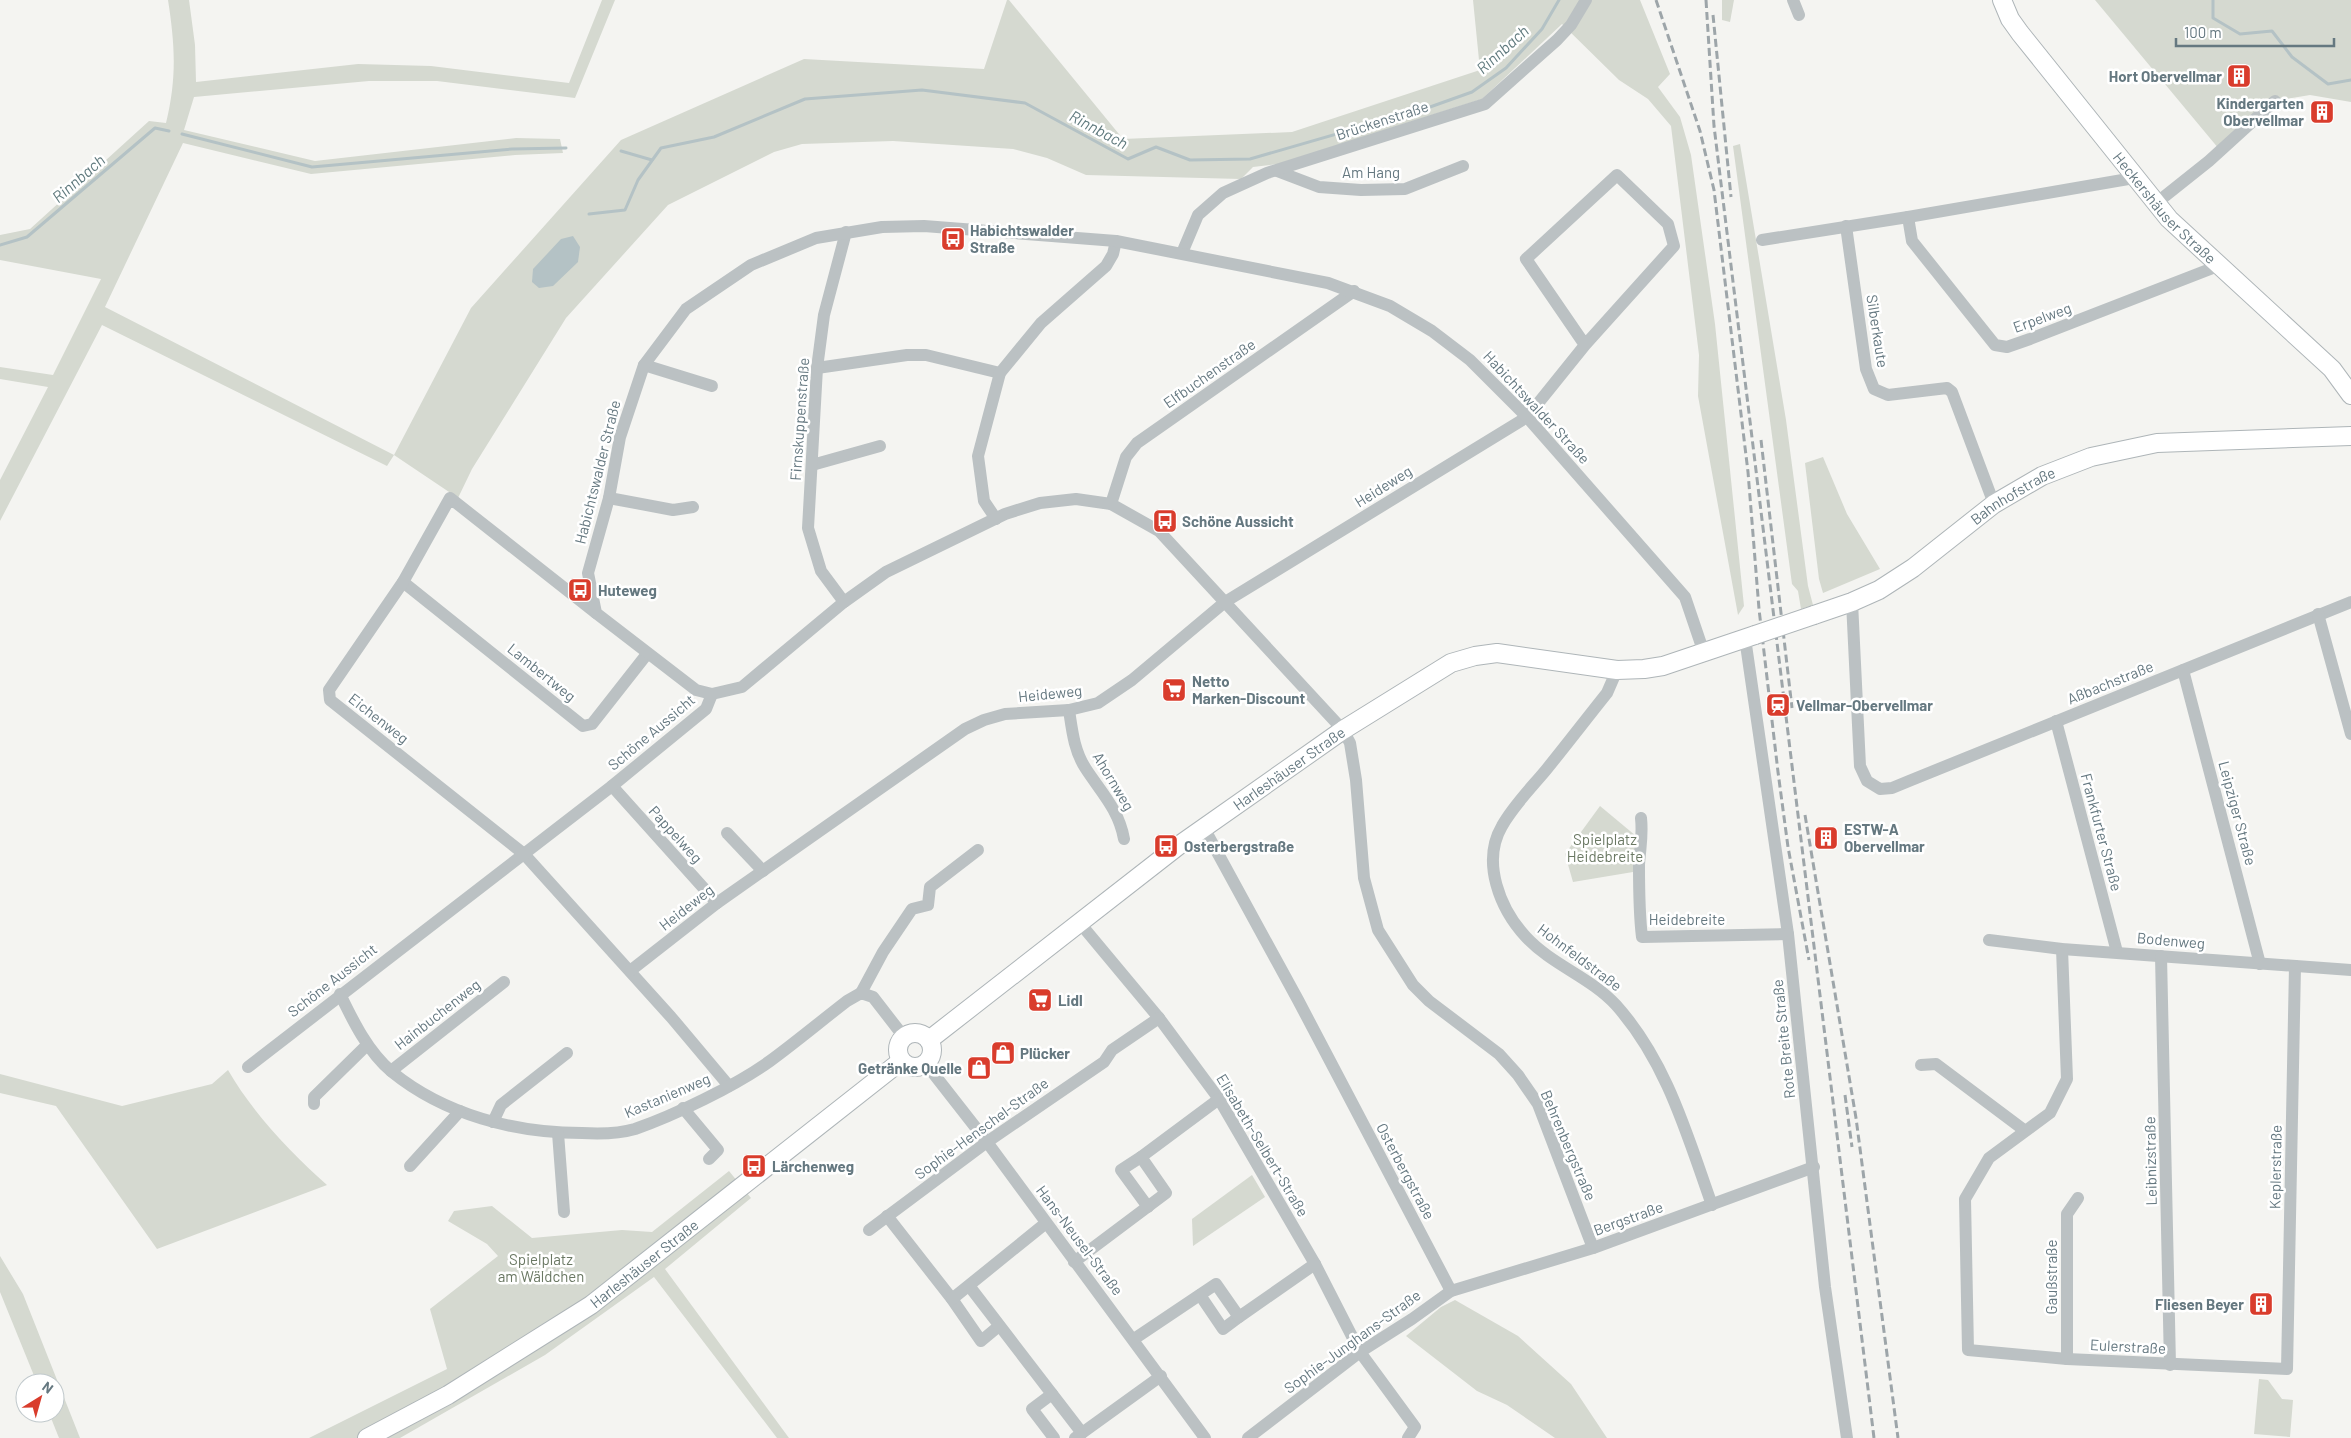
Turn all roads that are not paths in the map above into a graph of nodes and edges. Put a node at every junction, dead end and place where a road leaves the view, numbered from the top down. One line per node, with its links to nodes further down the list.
1 (1586, 0): 7 (street, Brückenstraße)
2 (1793, 0): 4 (street)
3 (2002, 0): 8 (main road, Heckershäuser Straße)
4 (1799, 15)
5 (2275, 101): 9 (street)
6 (1463, 166): 7 (street, Am Hang)
7 (1277, 170): 15 (street, Brückenstraße)
8 (2134, 178): 9 (main road, Heckershäuser Straße); 10 (street)
9 (2155, 204): 16 (main road, Heckershäuser Straße)
10 (1908, 217): 11 (street); 16 (street, Erpelweg)
11 (1846, 226): 13 (street); 30 (street, Silberkaute)
12 (846, 232): 14 (street, Habichtswalder Straße); 19 (street, Habichtswalder Straße); 20 (street, Firnskuppenstraße)
13 (1762, 240)
14 (1116, 241): 15 (street, Habichtswalder Straße); 21 (street)
15 (1182, 253): 17 (street, Habichtswalder Straße)
16 (2218, 266): 23 (main road, Heckershäuser Straße)
17 (1354, 291): 24 (street, Habichtswalder Straße); 29 (street, Elfbuchenstraße)
18 (1585, 345): 18 (street, Heideweg); 24 (street, Heideweg)
19 (644, 365): 22 (street); 28 (street, Habichtswalder Straße)
20 (817, 368): 21 (street); 27 (street, Firnskuppenstraße)
21 (1000, 373): 32 (street)
22 (712, 386)
23 (2351, 395)
24 (1527, 417): 35 (street, Heideweg); 41 (street, Habichtswalder Straße)
25 (2351, 436): 30 (main road, Bahnhofstraße)
26 (880, 446): 27 (street)
27 (812, 465): 34 (street, Firnskuppenstraße)
28 (608, 498): 31 (street); 38 (street, Habichtswalder Straße)
29 (1111, 504): 32 (street, Schöne Aussicht); 35 (street, Schöne Aussicht)
30 (1994, 504): 36 (main road, Bahnhofstraße)
31 (693, 507)
32 (996, 519): 34 (street, Schöne Aussicht)
33 (403, 582): 38 (street, Eichenweg); 42 (street, Lambertweg); 56 (street, Eichenweg)
34 (844, 602): 45 (street, Schöne Aussicht)
35 (1225, 602): 46 (street, Heideweg); 48 (street, Schöne Aussicht)
36 (1852, 602): 40 (main road, Bahnhofstraße, bridge); 47 (street, Aßbachstraße)
37 (2351, 602): 39 (street, Aßbachstraße)
38 (596, 613): 42 (street)
39 (2318, 614): 44 (street, Aßbachstraße); 49 (street)
40 (1750, 636): 41 (main road, Bahnhofstraße); 60 (street, Rote Breite Straße)
41 (1704, 652): 43 (main road, Harleshäuser Straße)
42 (647, 654): 45 (street)
43 (1616, 670): 48 (main road, Harleshäuser Straße); 96 (street, Hohnfeldstraße)
44 (2183, 670): 47 (street, Aßbachstraße); 65 (street, Leipziger Straße)
45 (712, 694): 50 (street, Schöne Aussicht)
46 (1069, 710): 54 (street, Ahornweg); 57 (street, Heideweg)
47 (2056, 721): 63 (street, Frankfurter Straße)
48 (1343, 730): 52 (main road, Harleshäuser Straße); 102 (street, Behrenbergstraße)
49 (2351, 734)
50 (612, 786): 56 (street, Schöne Aussicht); 58 (street, Pappelweg)
51 (1641, 818): 60 (street, Heidebreite)
52 (1204, 828): 59 (main road, Harleshäuser Straße); 106 (street, Osterbergstraße)
53 (727, 832): 57 (street)
54 (1124, 839)
55 (978, 850): 70 (street, Kastanienweg)
56 (524, 854): 68 (street); 71 (street, Schöne Aussicht)
57 (763, 871): 58 (street, Heideweg)
58 (717, 903): 68 (street, Heideweg)
59 (1079, 922): 72 (street, Elisabeth-Selbert-Straße); 74 (main road, Harleshäuser Straße)
60 (1788, 934): 94 (street, Rote Breite Straße)
61 (1989, 940): 62 (street, Bodenweg)
62 (2062, 949): 63 (street, Bodenweg); 88 (street)
63 (2117, 952): 64 (street, Bodenweg)
64 (2161, 956): 65 (street, Bodenweg); 114 (street, Leibnizstraße)
65 (2260, 964): 66 (street, Bodenweg)
66 (2295, 966): 67 (street, Bodenweg); 115 (street, Keplerstraße)
67 (2351, 970)
68 (630, 971): 82 (street, Kastanienweg)
69 (504, 982): 81 (street, Hainbuchenweg)
70 (861, 992): 73 (street); 82 (street, Kastanienweg)
71 (340, 994): 75 (street, Kastanienweg); 80 (street, Schöne Aussicht)
72 (1159, 1018): 83 (street, Elisabeth-Selbert-Straße); 90 (street, Sophie-Henschel-Straße)
73 (904, 1037): 74 (main road); 77 (main road)
74 (929, 1040): 78 (main road)
75 (368, 1045): 81 (street, Kastanienweg); 84 (street)
76 (567, 1053): 87 (street)
77 (900, 1059): 78 (main road); 119 (main road, Harleshäuser Straße)
78 (926, 1064): 90 (street, Hans-Neusel-Straße)
79 (1922, 1065): 88 (street)
80 (248, 1066)
81 (391, 1071): 86 (street, Kastanienweg)
82 (728, 1086): 85 (street, Kastanienweg)
83 (1219, 1099): 91 (street); 104 (street, Elisabeth-Selbert-Straße)
84 (314, 1104)
85 (683, 1108): 89 (street, Kastanienweg); 92 (street)
86 (460, 1111): 87 (street, Kastanienweg); 93 (street)
87 (493, 1122): 89 (street, Kastanienweg)
88 (2024, 1130): 113 (street, Eulerstraße)
89 (558, 1133): 98 (street)
90 (987, 1142): 99 (street, Sophie-Henschel-Straße); 100 (street, Hans-Neusel-Straße)
91 (1141, 1157): 97 (street); 97 (street)
92 (709, 1159)
93 (410, 1166)
94 (1814, 1168): 96 (street, Bergstraße); 124 (street, Rote Breite Straße)
95 (2078, 1198): 113 (street, Gaußstraße)
96 (1712, 1205): 102 (street, Bergstraße)
97 (1148, 1207): 103 (street)
98 (564, 1212)
99 (887, 1216): 101 (street, Sophie-Henschel-Straße); 108 (street)
100 (1046, 1223): 103 (street, Hans-Neusel-Straße); 105 (street)
101 (869, 1230)
102 (1593, 1248): 106 (street, Bergstraße)
103 (1074, 1262): 111 (street, Hans-Neusel-Straße)
104 (1315, 1264): 109 (street); 112 (street, Elisabeth-Selbert-Straße)
105 (970, 1286): 108 (street); 110 (street)
106 (1451, 1291): 112 (street, Sophie-Junghans-Straße)
107 (1200, 1295): 109 (street); 109 (street); 111 (street)
108 (952, 1299): 110 (street)
109 (1239, 1317)
110 (999, 1326): 117 (street)
111 (1134, 1339): 116 (street, Hans-Neusel-Straße)
112 (1360, 1352): 122 (street, Sophie-Junghans-Straße); 123 (street, Elisabeth-Selbert-Straße)
113 (2067, 1359): 114 (street, Eulerstraße)
114 (2170, 1365): 115 (street, Eulerstraße)
115 (2287, 1369)
116 (1161, 1376): 118 (street); 121 (street, Hans-Neusel-Straße)
117 (1052, 1394): 118 (street); 120 (street)
118 (1079, 1436)
119 (367, 1438)
120 (1054, 1438)
121 (1205, 1438)
122 (1248, 1438)
123 (1408, 1438)
124 (1847, 1438)

